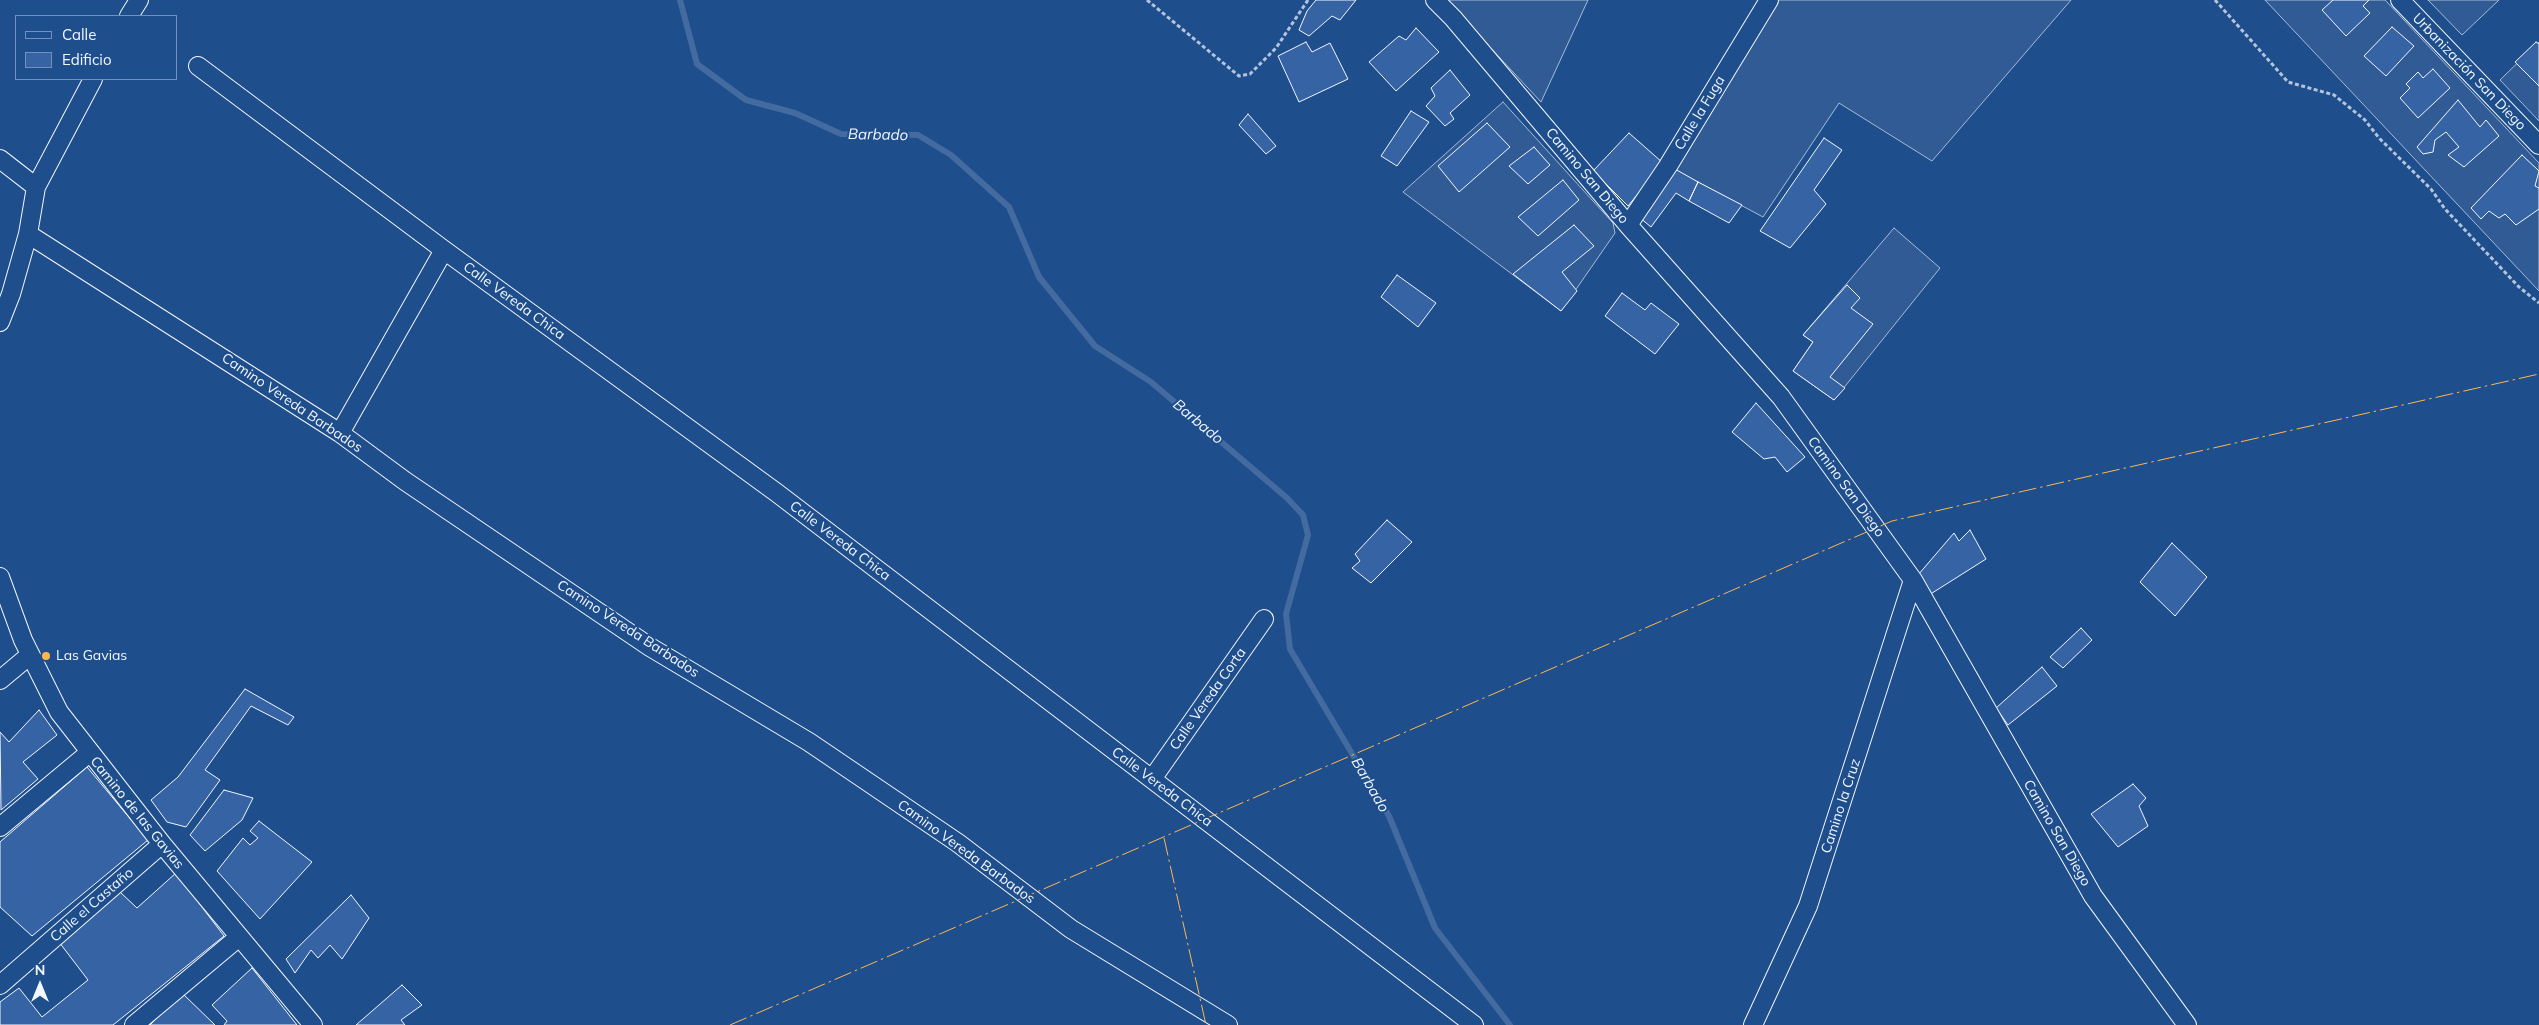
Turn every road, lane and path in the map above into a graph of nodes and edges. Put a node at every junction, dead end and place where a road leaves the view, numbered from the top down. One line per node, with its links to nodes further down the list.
1 (138, 0): 8 (street)
2 (1147, 0): 3 (path)
3 (1308, 0)
4 (1436, 0): 14 (street, Camino San Diego)
5 (1769, 0): 14 (street, Calle la Fuga)
6 (2216, 0): 17 (path)
7 (2400, 0): 11 (street, Urbanización San Diego)
8 (130, 15)
9 (198, 66): 16 (street, Calle Vereda Chica)
10 (92, 80): 13 (street)
11 (2539, 145)
12 (0, 160): 13 (street)
13 (36, 187): 15 (street)
14 (1628, 225): 21 (street, Camino San Diego)
15 (28, 234): 18 (street); 19 (street, Camino Vereda Barbados)
16 (444, 250): 19 (street); 26 (street, Calle Vereda Chica)
17 (2539, 303)
18 (0, 322)
19 (340, 433): 33 (street, Camino Vereda Barbados)
20 (0, 577): 23 (street, Camino de las Gavias)
21 (1913, 580): 35 (street, Camino la Cruz); 36 (street, Camino San Diego)
22 (1264, 619): 26 (street, Calle Vereda Corta)
23 (30, 656): 24 (street); 25 (street, Camino de las Gavias)
24 (0, 680)
25 (89, 753): 27 (street); 28 (street, Camino de las Gavias)
26 (1152, 779): 34 (street, Calle Vereda Chica)
27 (0, 827)
28 (162, 844): 29 (street, Camino de las Gavias); 30 (street, Calle el Castaño)
29 (239, 938): 31 (street); 32 (street, Camino de las Gavias)
30 (0, 985)
31 (134, 1025)
32 (313, 1025)
33 (1228, 1025)
34 (1474, 1025)
35 (1753, 1025)
36 (2187, 1025)

